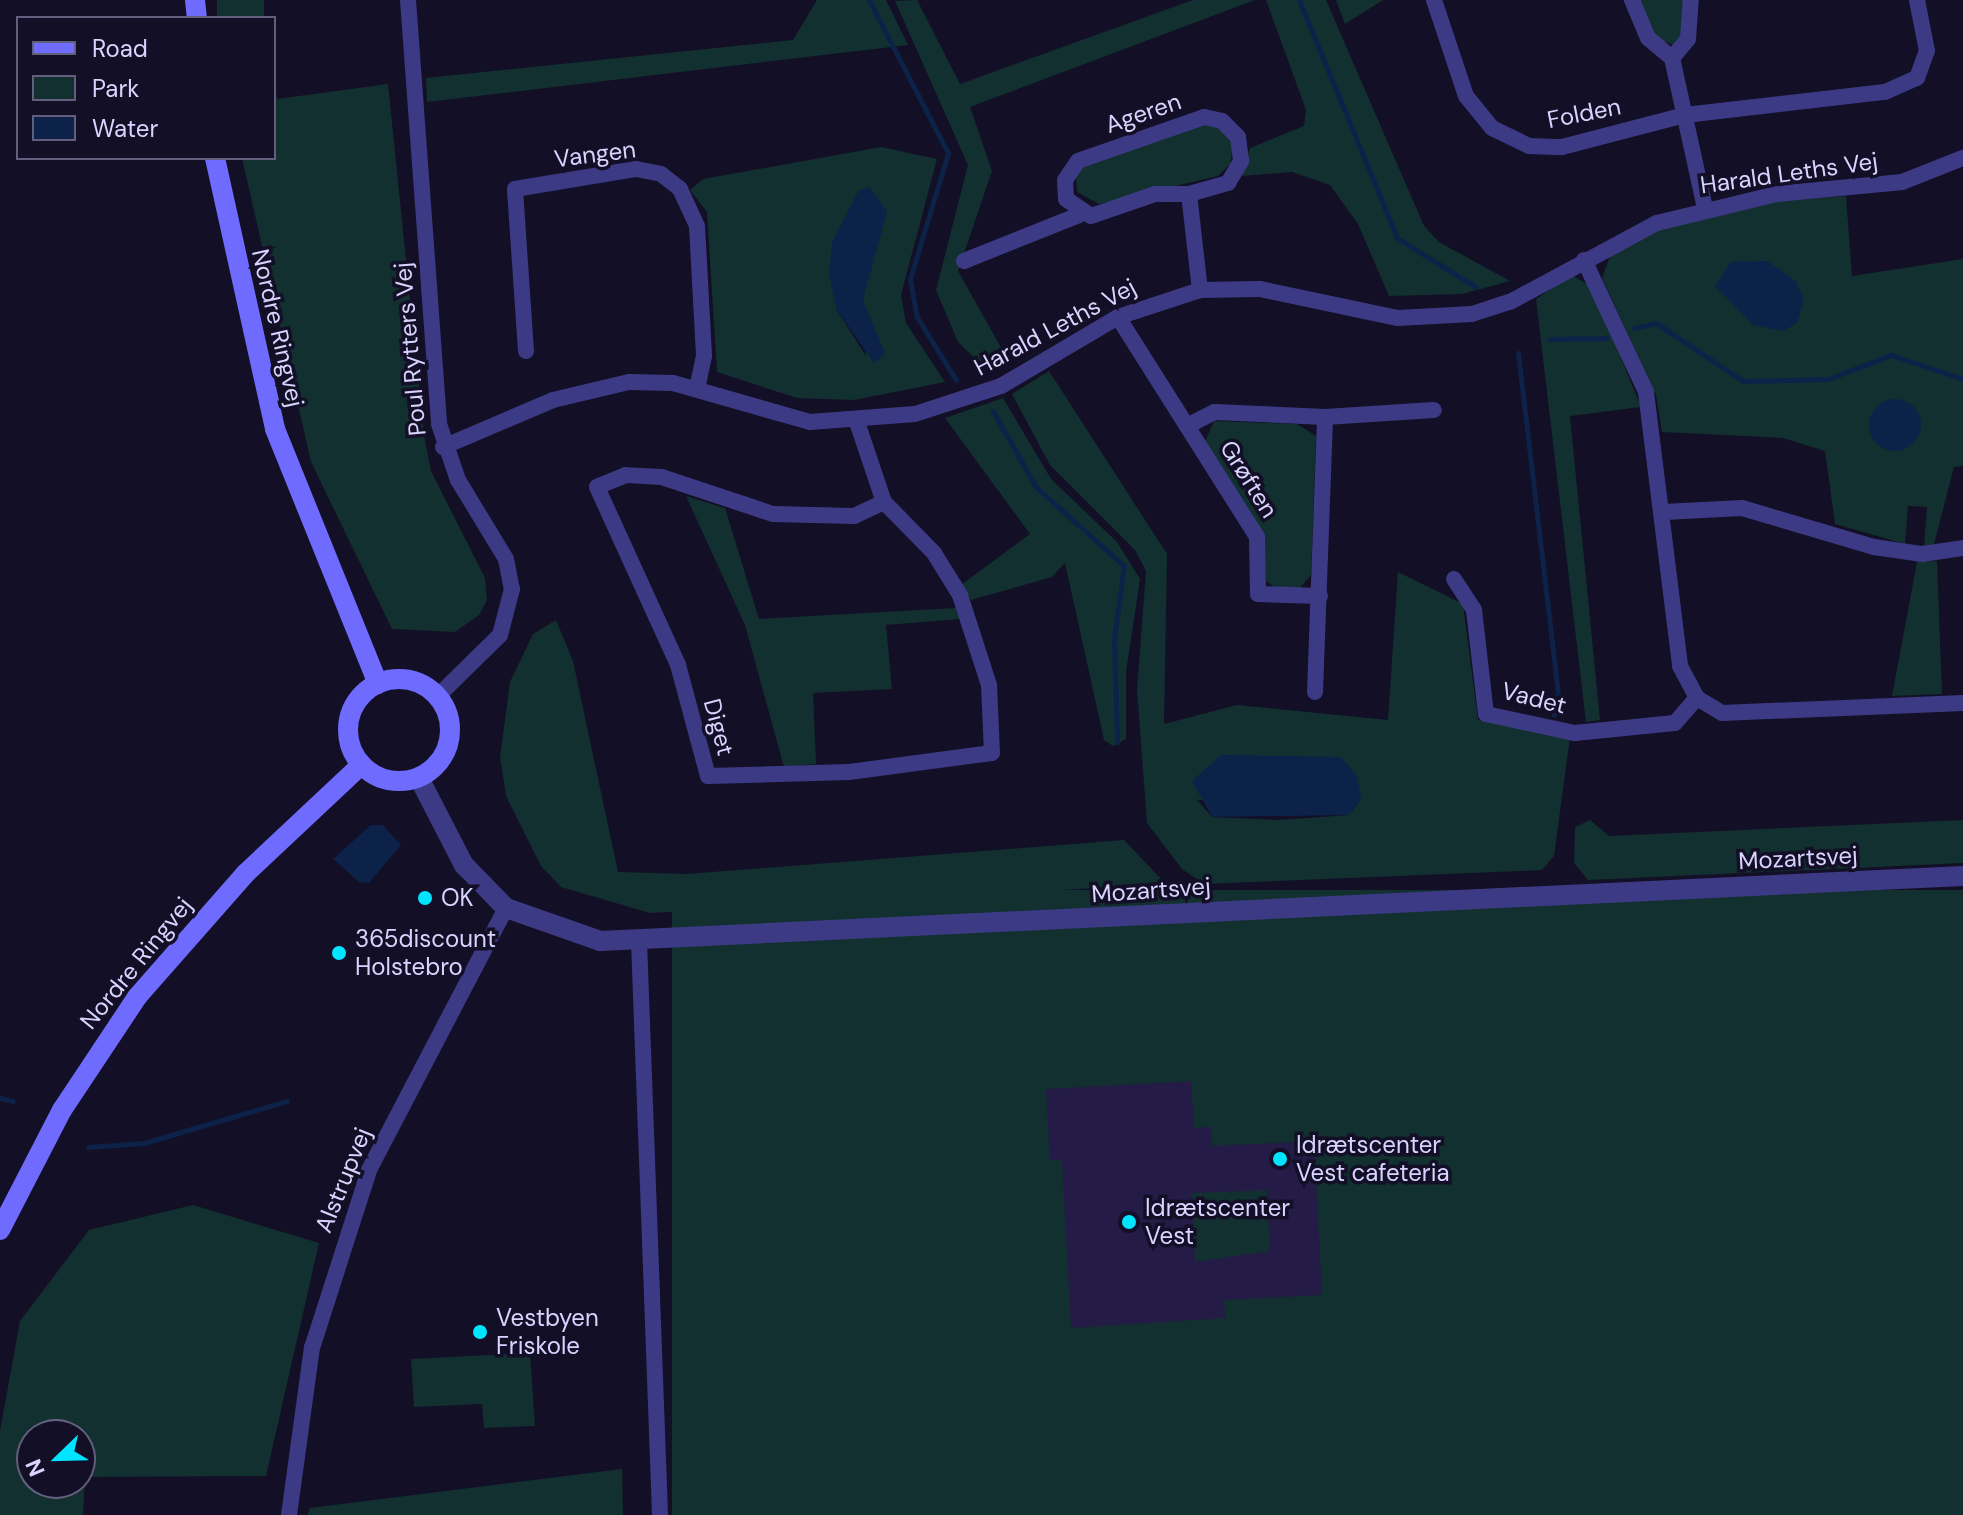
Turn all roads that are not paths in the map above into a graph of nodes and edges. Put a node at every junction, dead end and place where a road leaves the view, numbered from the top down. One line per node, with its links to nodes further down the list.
1 (408, 0): 23 (street, Poul Rytters Vej)
2 (1434, 0): 7 (street, Folden)
3 (1632, 0): 6 (street)
4 (1691, 0): 6 (street)
5 (1917, 0): 7 (street, Folden)
6 (1672, 58): 7 (street)
7 (1685, 115): 11 (street)
8 (1963, 158): 11 (street, Harald Leths Vej)
9 (215, 160): 29 (main road, Nordre Ringvej)
10 (1189, 194): 12 (street, Ageren); 12 (street, Ageren); 15 (street)
11 (1705, 208): 13 (street, Harald Leths Vej)
12 (1079, 215): 14 (street, Ageren)
13 (1584, 260): 15 (street, Harald Leths Vej); 25 (street)
14 (964, 261)
15 (1200, 290): 16 (street, Harald Leths Vej)
16 (1118, 317): 21 (street, Harald Leths Vej); 22 (street, Grøften)
17 (526, 351): 18 (street, Vangen)
18 (697, 388): 21 (street, Harald Leths Vej); 23 (street, Harald Leths Vej)
19 (1434, 410): 20 (street, Grøften)
20 (1325, 417): 22 (street, Grøften); 28 (street)
21 (857, 422): 24 (street, Diget)
22 (1187, 426): 28 (street, Grøften)
23 (443, 447): 31 (street, Poul Rytters Vej)
24 (884, 502): 24 (street, Diget)
25 (1664, 512): 26 (street); 32 (street)
26 (1963, 548)
27 (1454, 579): 32 (street, Vadet)
28 (1320, 596): 30 (street)
29 (378, 684): 31 (main road); 34 (main road)
30 (1315, 692)
31 (438, 696): 35 (main road)
32 (1697, 698): 33 (street)
33 (1963, 703)
34 (361, 765): 35 (main road); 39 (main road, Nordre Ringvej)
35 (419, 778): 37 (street, Mozartsvej)
36 (1963, 876): 38 (street, Mozartsvej)
37 (506, 908): 38 (street, Mozartsvej); 40 (street, Alstrupvej)
38 (639, 941): 41 (street)
39 (0, 1230)
40 (289, 1515)
41 (660, 1515)

